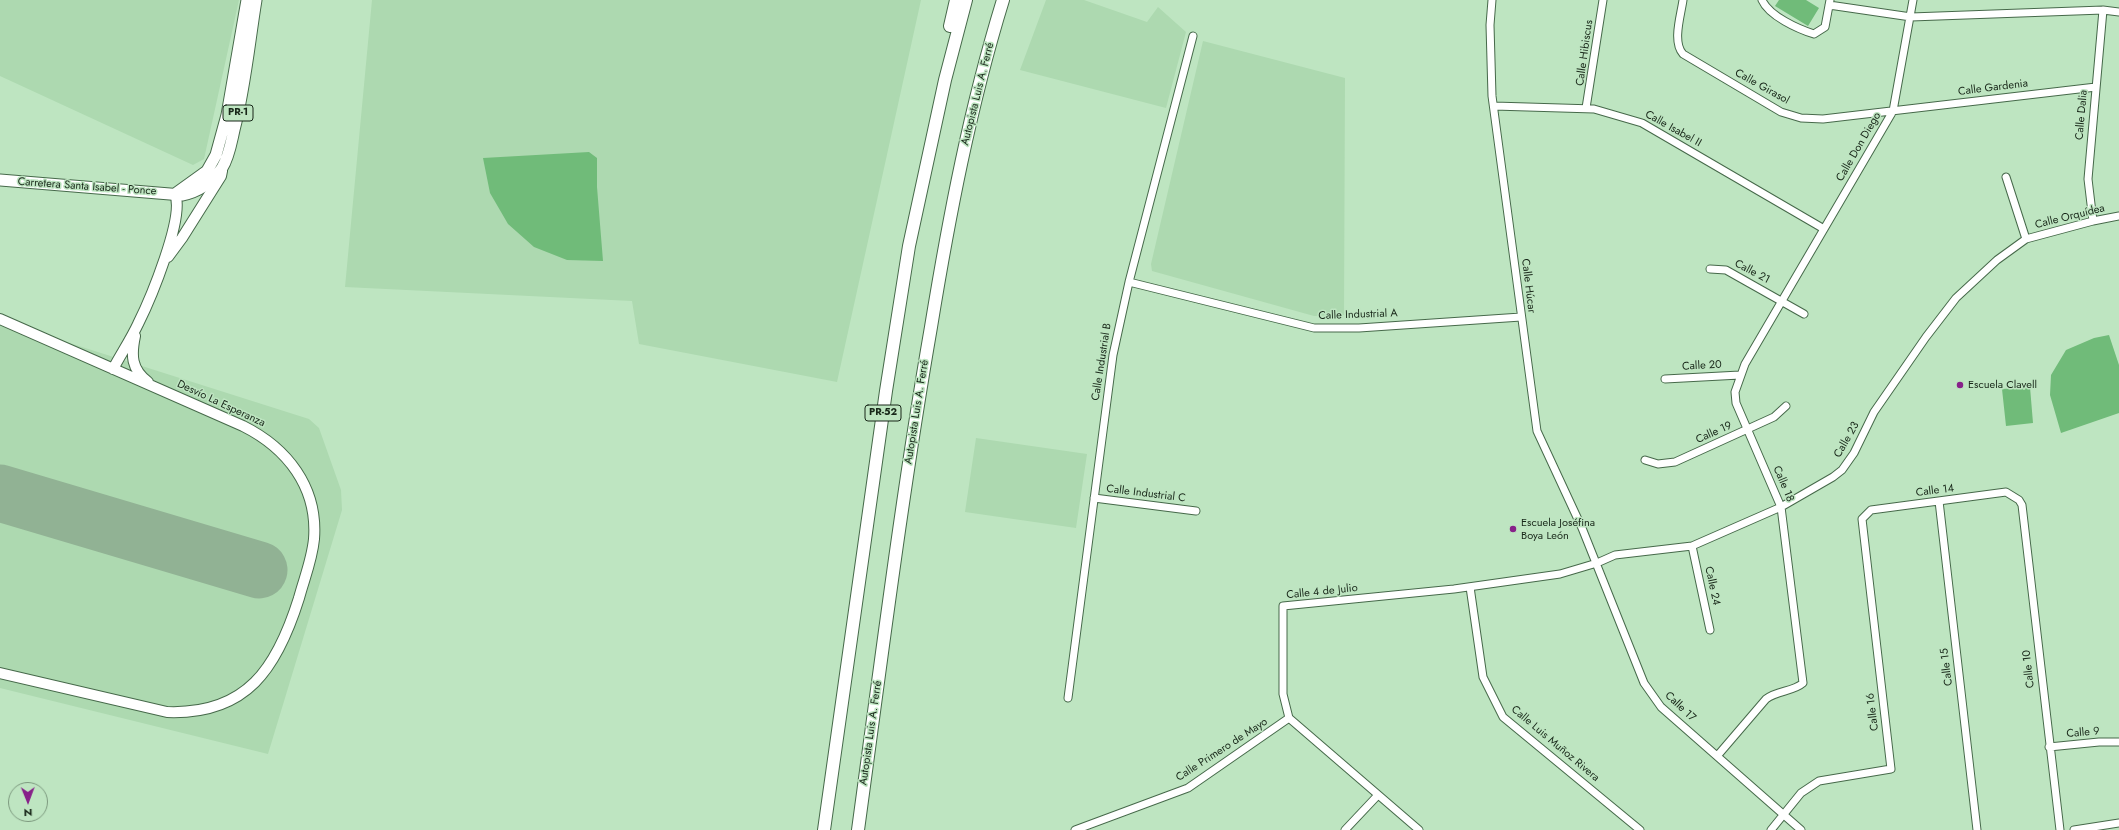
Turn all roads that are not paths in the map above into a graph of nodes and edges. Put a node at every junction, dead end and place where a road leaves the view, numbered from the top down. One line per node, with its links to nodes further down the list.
1 (246, 0): 24 (main road, PR-1)
2 (256, 0): 21 (main road, Carretera Santa Isabel - Ponce / PR-1)
3 (956, 0): 16 (highway)
4 (966, 0): 16 (highway, PR-52)
5 (1004, 0): 64 (highway, Autopista Luis A. Ferré / PR-52)
6 (1492, 0): 18 (street, Calle Húcar)
7 (1603, 0): 19 (street, Calle Hibiscus)
8 (1683, 0): 20 (street, Calle Girasol)
9 (1762, 0): 11 (street)
10 (1913, 0): 14 (street, Calle Don Diego)
11 (1830, 3): 14 (street)
12 (2103, 10): 13 (street); 14 (street); 17 (street, Calle Dalia)
13 (2119, 12)
14 (1911, 17): 20 (street, Calle Don Diego)
15 (1193, 36): 31 (street, Calle Industrial B)
16 (945, 80): 63 (highway, PR-52)
17 (2096, 87): 20 (street, Calle Gardenia); 26 (street, Calle Dalia)
18 (1494, 106): 19 (street, Calle Isabel II); 34 (street, Calle Húcar)
19 (1586, 108): 27 (street, Calle Isabel II)
20 (1892, 111): 27 (street, Calle Don Diego)
21 (222, 168): 24 (main road, Carretera Santa Isabel - Ponce / PR-1); 29 (main road)
22 (2006, 176): 28 (street)
23 (0, 180): 24 (main road, Carretera Santa Isabel - Ponce / PR-1)
24 (175, 194): 29 (main road)
25 (2119, 216): 26 (street, Calle Orquídea)
26 (2093, 221): 28 (street, Calle Orquídea)
27 (1824, 229): 32 (street, Calle 18)
28 (2026, 239): 47 (street, Calle 23)
29 (164, 261): 36 (main road)
30 (1710, 269): 32 (street, Calle 21)
31 (1129, 282): 34 (street, Calle Industrial A); 44 (street, Calle Industrial B)
32 (1781, 300): 33 (street, Calle 21); 38 (street, Calle 18)
33 (1804, 314)
34 (1521, 317): 51 (street, Calle Húcar)
35 (0, 319): 37 (main road, Desvío La Esperanza)
36 (138, 324): 37 (main road); 40 (main road)
37 (113, 369): 40 (main road, Desvío La Esperanza)
38 (1740, 375): 39 (street, Calle 20); 42 (street, Calle 18)
39 (1665, 379)
40 (160, 390): 54 (main road, Desvío La Esperanza)
41 (1786, 406): 42 (street, Calle 19)
42 (1746, 430): 43 (street, Calle 19); 47 (street, Calle 18)
43 (1645, 460)
44 (1094, 498): 48 (street, Calle Industrial C); 55 (street, Calle Industrial B)
45 (1939, 501): 46 (street, Calle 14); 49 (street, Calle 14); 71 (street, Calle 15)
46 (2022, 505): 58 (street, Calle 10)
47 (1781, 507): 50 (street, Calle 23); 59 (street, Calle 18)
48 (1196, 511)
49 (1863, 530): 61 (street, Calle 16)
50 (1692, 546): 51 (street, Calle 23); 53 (street, Calle 24)
51 (1597, 563): 52 (street, Calle 4 de Julio); 59 (street, Calle 17)
52 (1470, 587): 56 (street, Calle 4 de Julio); 68 (street, Calle Luis Muñoz Rivera)
53 (1710, 630)
54 (0, 673)
55 (1068, 698)
56 (1290, 718): 60 (street); 65 (street, Calle Primero de Mayo)
57 (2119, 742): 58 (street, Calle 9)
58 (2049, 747): 72 (street, Calle 10)
59 (1718, 755): 61 (street, Calle 17)
60 (1378, 795): 66 (street); 67 (street)
61 (1784, 816): 69 (street); 70 (street, Calle 17)
62 (2119, 823): 73 (street)
63 (824, 830)
64 (858, 830)
65 (1075, 830)
66 (1345, 830)
67 (1419, 830)
68 (1640, 830)
69 (1771, 830)
70 (1801, 830)
71 (1976, 830)
72 (2060, 830)
73 (2074, 830)

